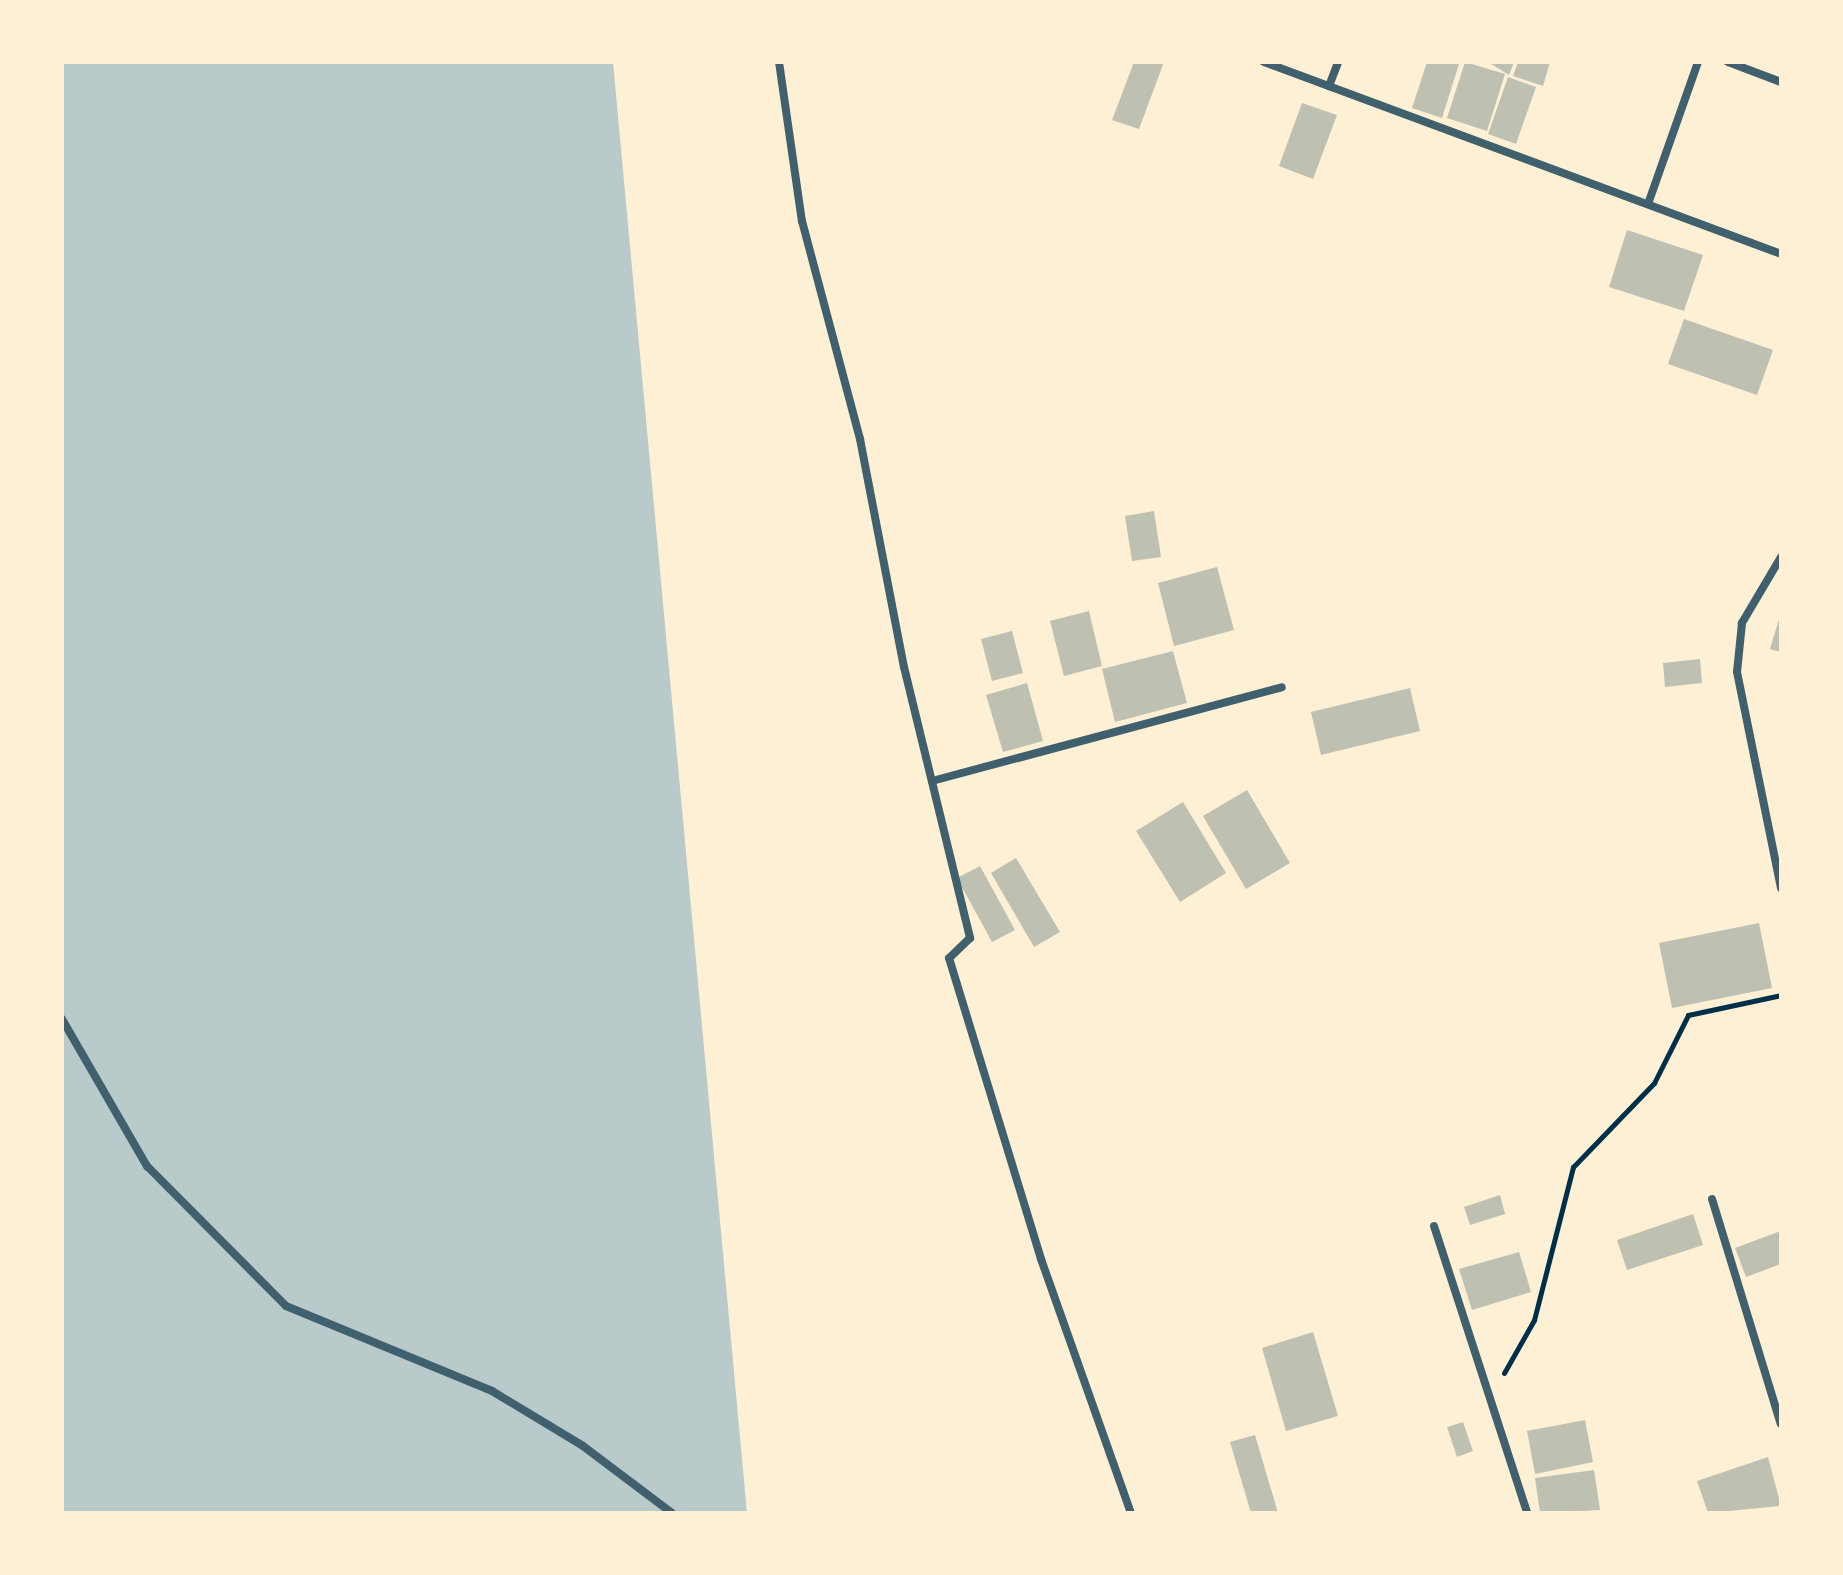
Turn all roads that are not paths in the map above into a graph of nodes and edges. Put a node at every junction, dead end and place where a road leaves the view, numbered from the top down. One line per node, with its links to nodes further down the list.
1 (779, 62): 12 (street)
2 (1264, 62): 7 (street)
3 (1338, 62): 7 (street)
4 (1698, 62): 8 (street)
5 (1728, 62): 6 (street)
6 (1781, 82)
7 (1329, 86): 8 (street)
8 (1648, 204): 9 (street)
9 (1781, 254)
10 (1781, 557): 13 (street)
11 (1282, 687): 12 (street)
12 (932, 781): 19 (street)
13 (1781, 889)
14 (62, 1019): 18 (street)
15 (1712, 1199): 17 (street)
16 (1434, 1226): 20 (street)
17 (1781, 1424)
18 (672, 1513)
19 (1131, 1513)
20 (1527, 1513)

